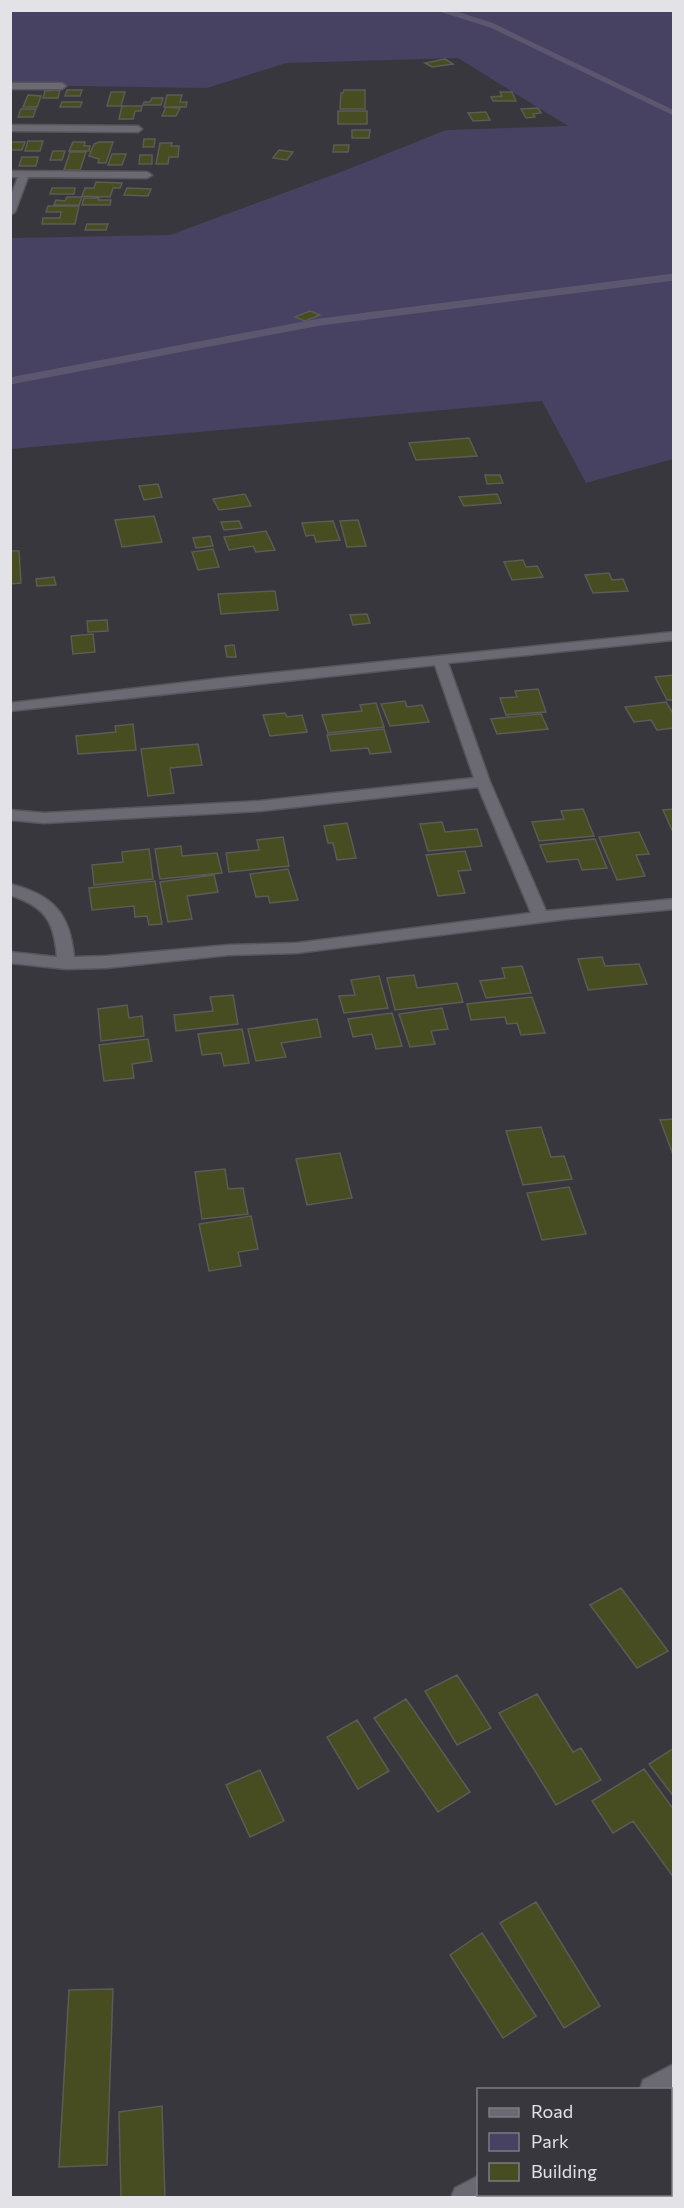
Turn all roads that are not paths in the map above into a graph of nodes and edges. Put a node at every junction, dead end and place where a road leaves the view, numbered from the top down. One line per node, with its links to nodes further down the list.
1 (10, 86): 2 (street)
2 (62, 86)
3 (10, 128): 4 (street)
4 (138, 129)
5 (10, 174): 6 (street)
6 (24, 174): 7 (street); 8 (street)
7 (147, 175)
8 (10, 212)
9 (674, 636): 10 (street)
10 (440, 660): 11 (street); 12 (street)
11 (10, 707)
12 (483, 782): 13 (street); 16 (street)
13 (10, 815)
14 (10, 889): 18 (street)
15 (674, 904): 16 (street)
16 (541, 918): 18 (street)
17 (10, 957): 18 (street)
18 (66, 963)
19 (674, 2077): 20 (street)
20 (656, 2088)

